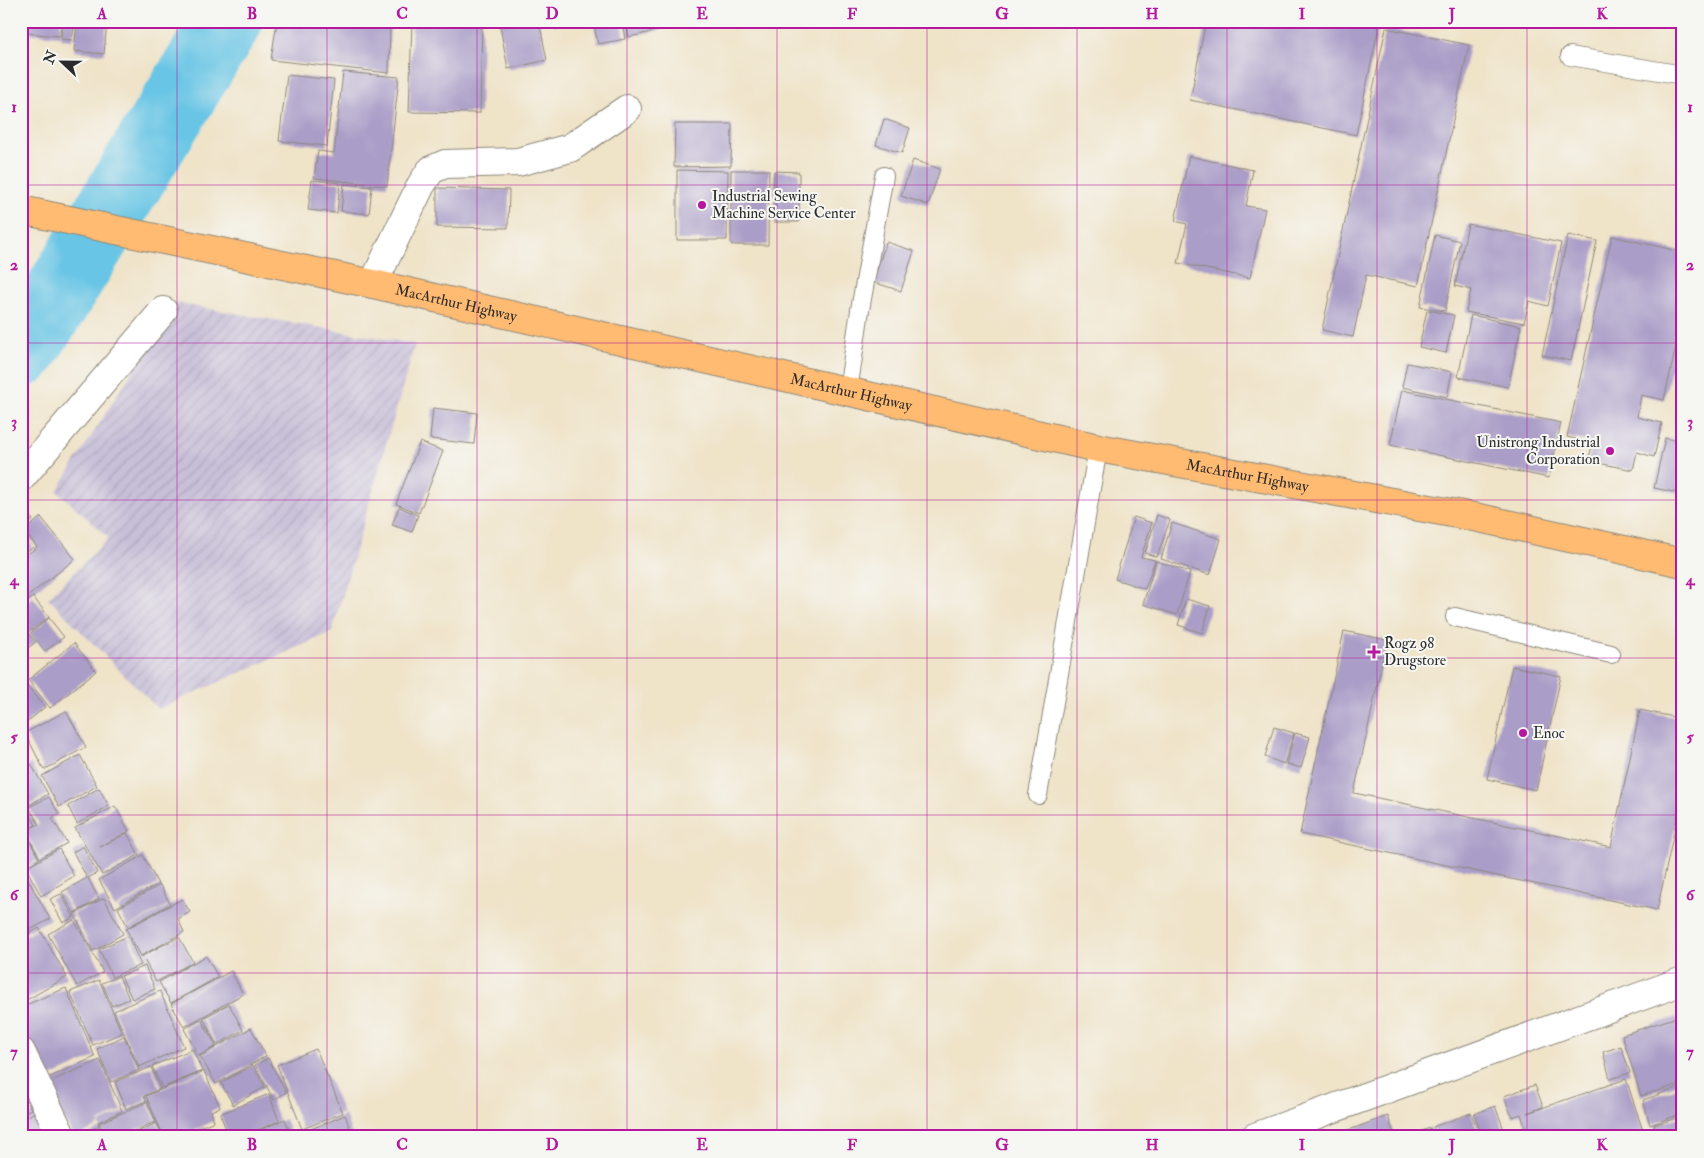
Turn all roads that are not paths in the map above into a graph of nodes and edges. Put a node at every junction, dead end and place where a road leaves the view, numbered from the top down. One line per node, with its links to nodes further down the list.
1 (1570, 56): 2 (lane)
2 (1683, 75)
3 (627, 109): 6 (street)
4 (884, 176): 8 (lane)
5 (21, 210): 6 (highway, MacArthur Highway)
6 (373, 284): 8 (highway, MacArthur Highway)
7 (162, 310): 10 (street)
8 (848, 392): 9 (highway, MacArthur Highway)
9 (1098, 448): 11 (highway, MacArthur Highway); 14 (lane)
10 (21, 478)
11 (1683, 563)
12 (1455, 617): 13 (lane)
13 (1610, 654)
14 (1038, 795)
15 (1683, 981): 18 (street)
16 (21, 1052): 17 (street)
17 (62, 1137)
18 (1255, 1137)

